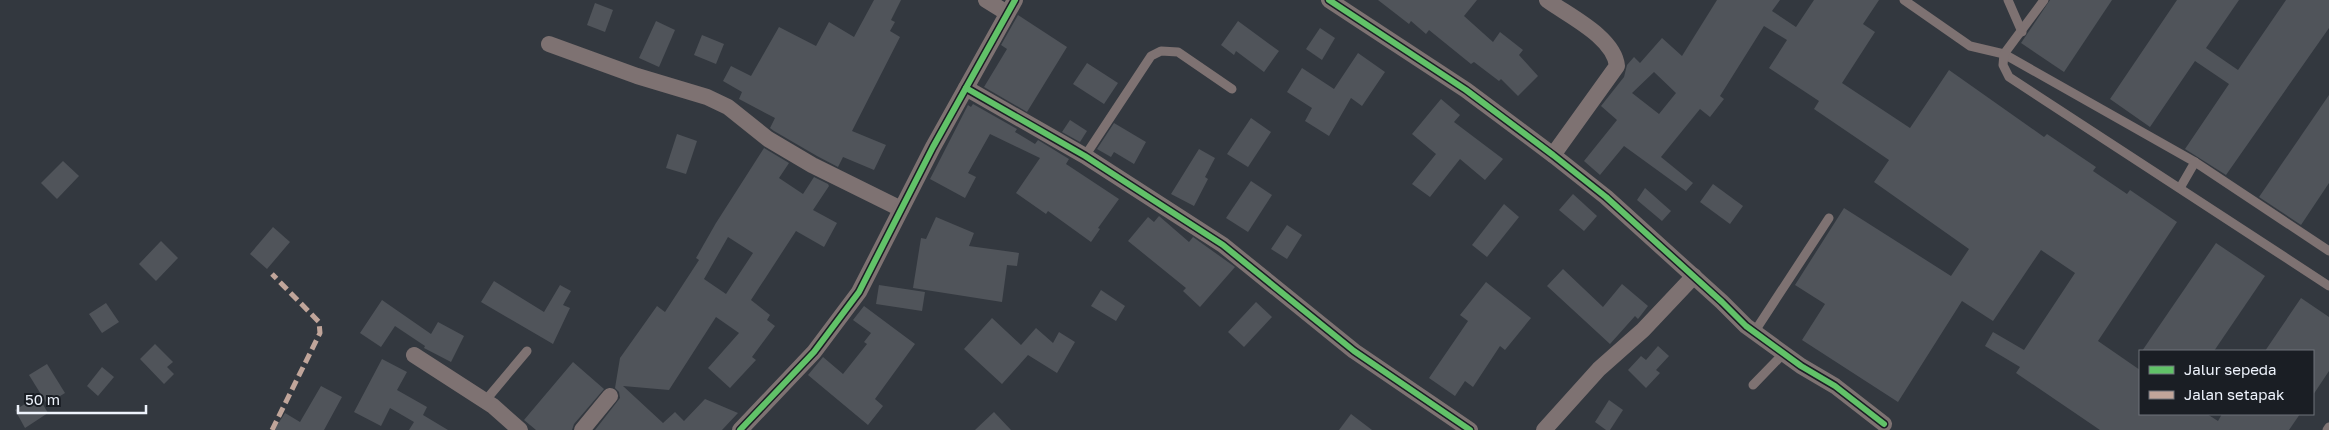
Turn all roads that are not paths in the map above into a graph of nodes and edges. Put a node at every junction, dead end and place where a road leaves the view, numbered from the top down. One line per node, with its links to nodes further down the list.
1 (986, 0): 7 (street)
2 (1329, 0): 13 (street)
3 (1547, 0): 13 (street)
4 (1904, 0): 10 (lane)
5 (2008, 0): 8 (lane)
6 (2044, 0): 8 (lane)
7 (1011, 6): 11 (street)
8 (2022, 32): 10 (lane)
9 (550, 44): 17 (street)
10 (2004, 54): 15 (lane); 16 (lane)
11 (966, 88): 14 (street); 17 (street)
12 (1232, 89): 14 (lane)
13 (1553, 155): 20 (street)
14 (1085, 156): 33 (street)
15 (2195, 162): 16 (lane); 19 (lane)
16 (2180, 188): 21 (lane)
17 (901, 209): 32 (street)
18 (1829, 218): 22 (lane)
19 (2329, 252)
20 (1694, 276): 22 (street); 34 (street)
21 (2329, 286)
22 (1755, 331): 24 (street)
23 (527, 352): 28 (lane)
24 (1784, 353): 26 (lane); 29 (street)
25 (414, 355): 28 (street)
26 (1753, 385)
27 (610, 396): 31 (street)
28 (485, 401): 30 (street)
29 (1884, 424)
30 (520, 430)
31 (582, 430)
32 (740, 430)
33 (1470, 430)
34 (1544, 430)

